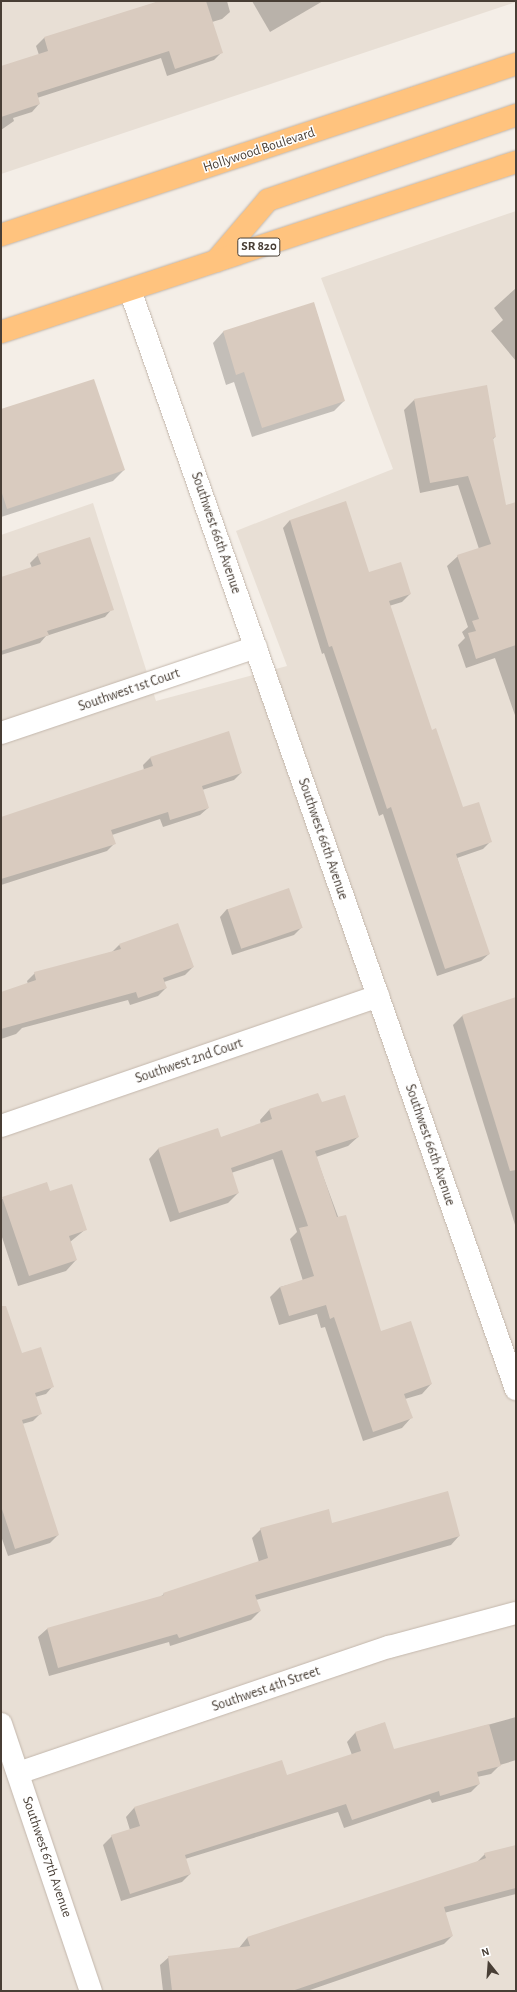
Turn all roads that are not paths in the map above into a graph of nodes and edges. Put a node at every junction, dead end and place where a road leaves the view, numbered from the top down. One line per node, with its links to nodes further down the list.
1 (516, 64): 4 (highway, Hollywood Boulevard)
2 (516, 114): 5 (highway)
3 (516, 162): 5 (highway, SR 820)
4 (1, 236)
5 (216, 261): 6 (highway, SR 820)
6 (130, 290): 7 (highway, SR 820); 8 (street, Southwest 66th Avenue)
7 (1, 332)
8 (256, 647): 9 (street, Southwest 1st Court); 10 (street, Southwest 66th Avenue)
9 (1, 733)
10 (378, 996): 11 (street, Southwest 2nd Court); 12 (street, Southwest 66th Avenue)
11 (1, 1126)
12 (516, 1389)
13 (516, 1613): 15 (street, Southwest 4th Street)
14 (1, 1724): 15 (street, Southwest 67th Avenue)
15 (18, 1773): 16 (street, Southwest 67th Avenue)
16 (91, 1991)

